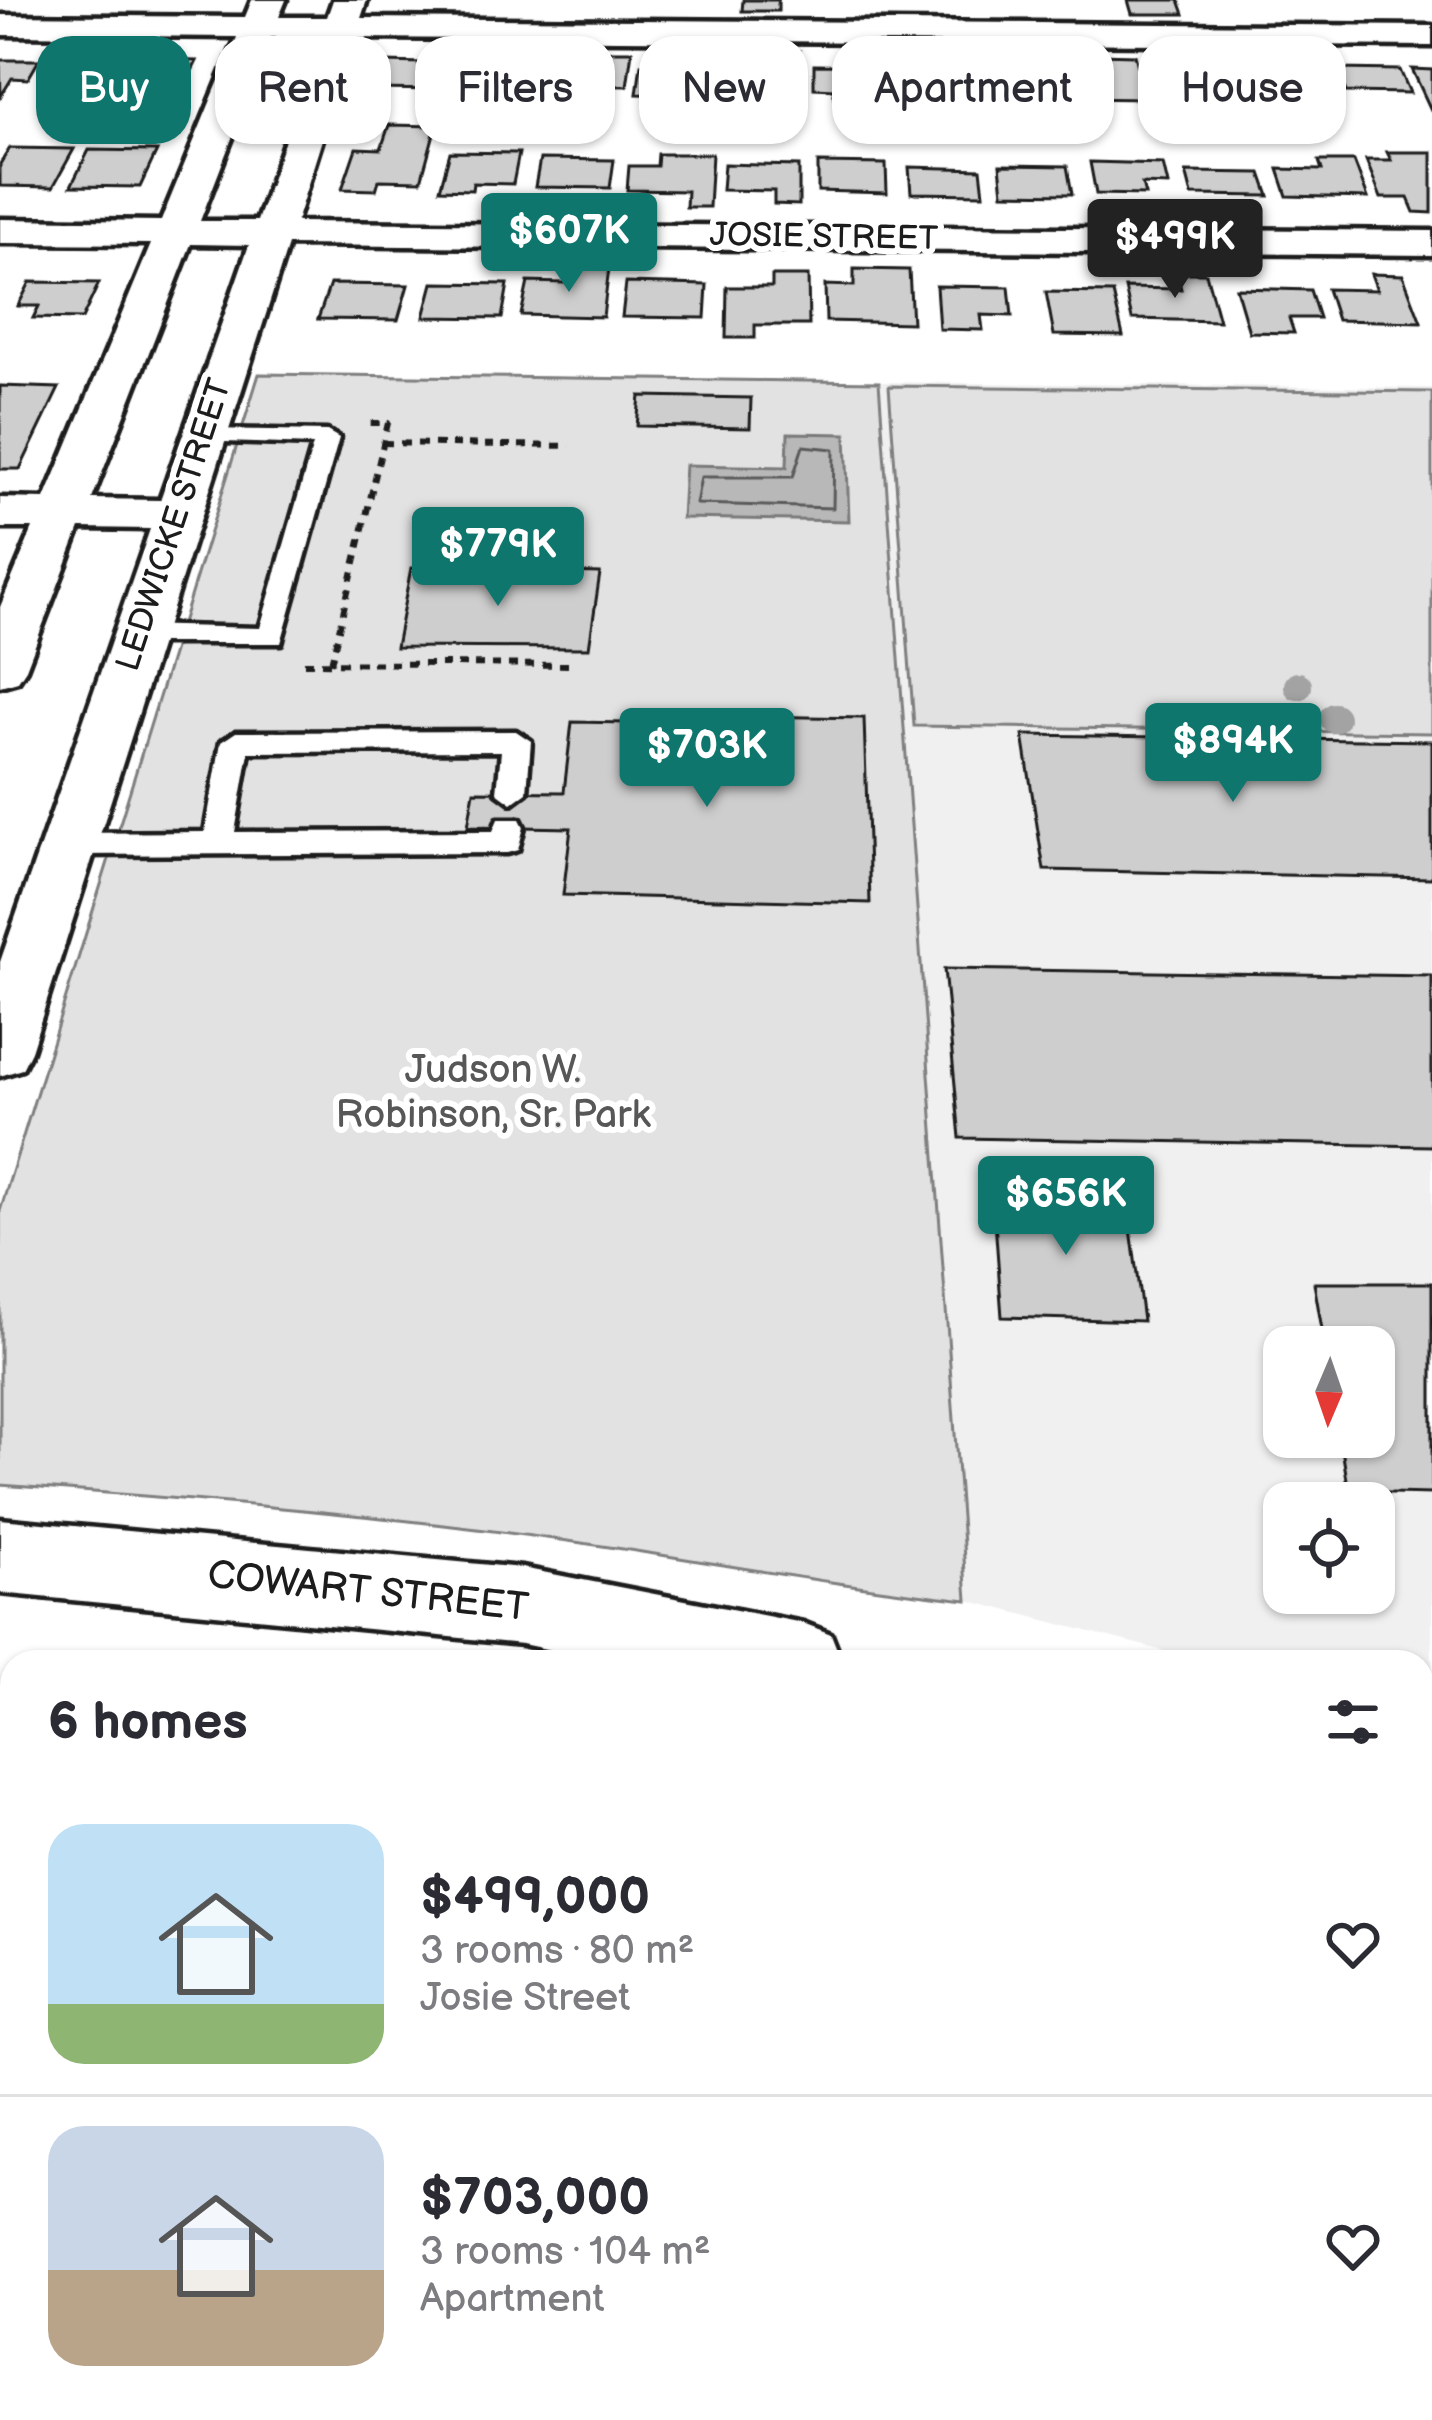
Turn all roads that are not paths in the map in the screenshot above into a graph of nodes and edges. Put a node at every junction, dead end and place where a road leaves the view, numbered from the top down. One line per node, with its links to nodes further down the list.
1 (264, 13): 2 (street); 3 (street); 6 (street)
2 (346, 13): 4 (street); 7 (street, LEDWICKE STREET)
3 (0, 25)
4 (1432, 36)
5 (0, 231): 6 (street, JOSIE STREET)
6 (174, 232): 7 (street, JOSIE STREET); 11 (street)
7 (272, 232): 8 (street, JOSIE STREET); 9 (street, LEDWICKE STREET)
8 (1432, 243)
9 (204, 436): 12 (street, LEDWICKE STREET); 13 (lane)
10 (0, 513): 11 (street)
11 (62, 513): 12 (street); 14 (street)
12 (177, 514): 13 (street, LEDWICKE STREET)
13 (137, 634): 18 (street, LEDWICKE STREET)
14 (0, 668)
15 (512, 792): 17 (lane)
16 (509, 827): 17 (lane)
17 (218, 843): 18 (lane)
18 (68, 844): 19 (street, LEDWICKE STREET)
19 (24, 907): 20 (street, LEDWICKE STREET)
20 (0, 1051)
21 (0, 1556): 22 (street, COWART STREET)
22 (743, 1650)

